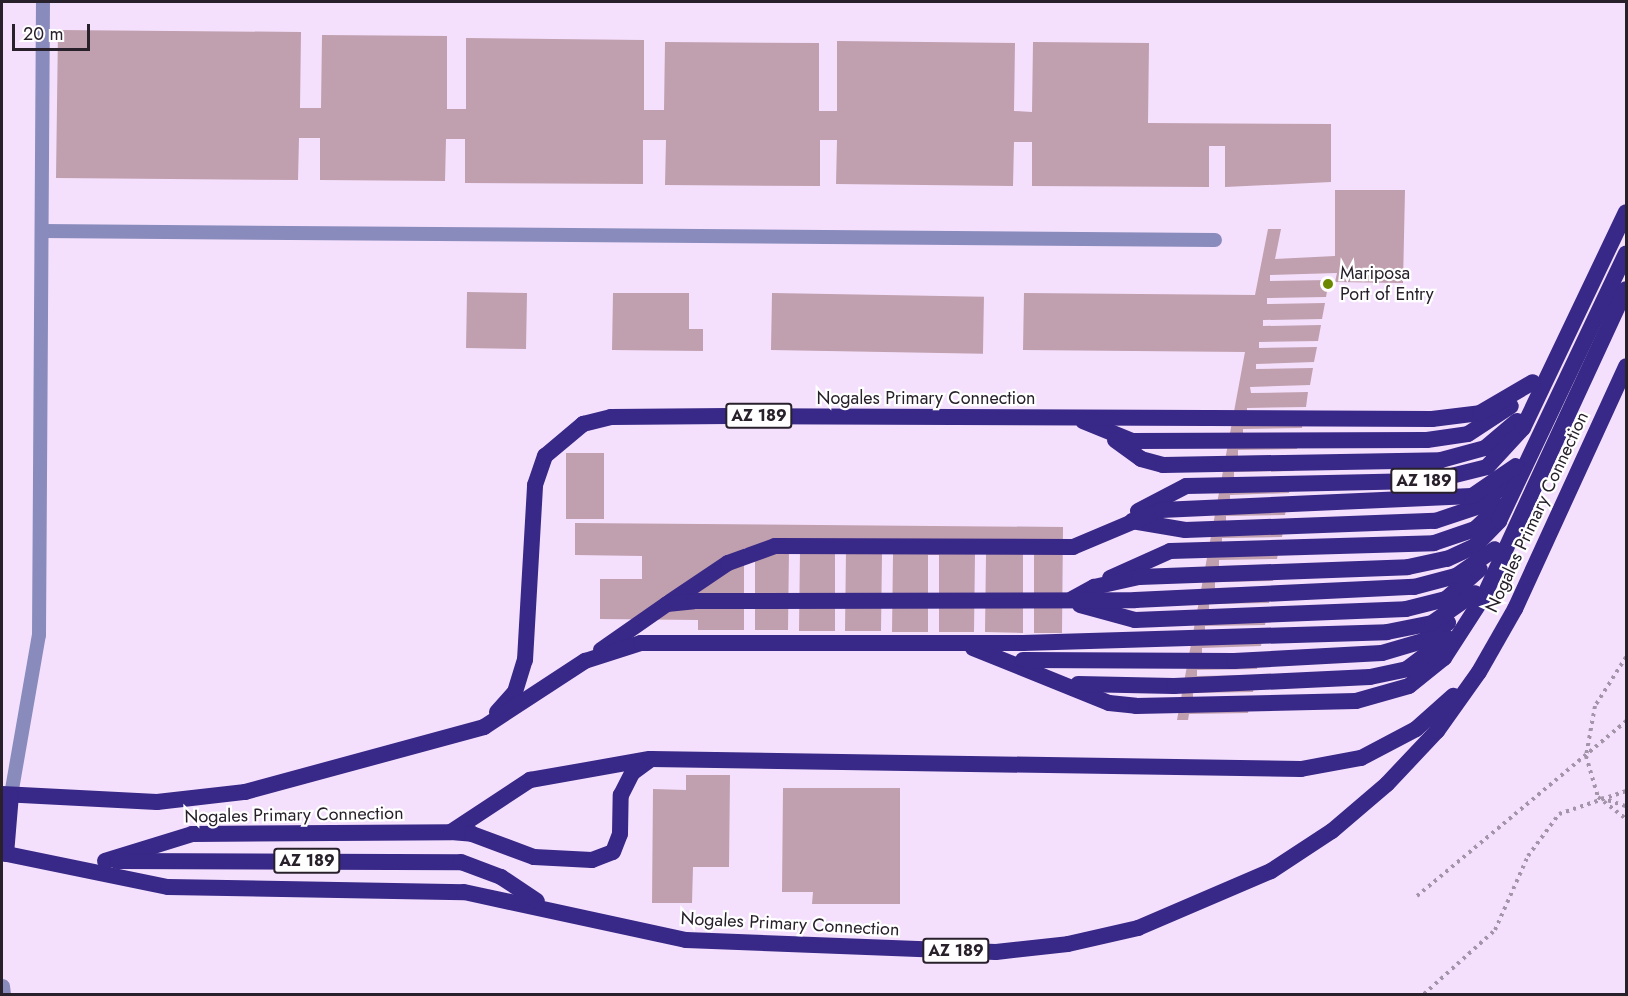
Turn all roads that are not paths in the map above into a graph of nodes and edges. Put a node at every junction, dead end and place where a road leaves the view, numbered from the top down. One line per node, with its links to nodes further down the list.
1 (43, 2): 3 (lane)
2 (1626, 212): 8 (highway, Nogales Primary Connection / AZ 189)
3 (42, 231): 4 (lane); 26 (lane)
4 (1215, 240)
5 (1626, 254): 11 (highway, Nogales Primary Connection / AZ 189)
6 (1626, 289): 13 (highway, Nogales Primary Connection / AZ 189)
7 (1626, 366): 22 (highway, Nogales Primary Connection / AZ 189)
8 (1539, 385): 9 (highway, Nogales Primary Connection / AZ 189); 10 (highway, Nogales Primary Connection / AZ 189); 10 (highway, Nogales Primary Connection / AZ 189); 12 (highway, Nogales Primary Connection / AZ 189)
9 (1067, 418): 10 (highway, Nogales Primary Connection / AZ 189); 24 (highway, Nogales Primary Connection / AZ 189)
10 (1105, 432)
11 (1519, 470): 12 (highway, Nogales Primary Connection / AZ 189); 12 (highway, Nogales Primary Connection / AZ 189); 14 (highway, Nogales Primary Connection / AZ 189); 14 (highway, Nogales Primary Connection / AZ 189)
12 (1120, 523): 17 (highway, Nogales Primary Connection / AZ 189)
13 (1498, 556): 15 (highway, Nogales Primary Connection / AZ 189); 16 (highway, Nogales Primary Connection / AZ 189); 18 (highway, Nogales Primary Connection / AZ 189)
14 (1094, 587): 16 (highway, Nogales Primary Connection / AZ 189)
15 (1474, 593): 19 (highway, Nogales Primary Connection / AZ 189); 20 (highway, Nogales Primary Connection / AZ 189)
16 (1068, 600): 17 (highway, Nogales Primary Connection / AZ 189)
17 (667, 604): 21 (highway, Nogales Primary Connection / AZ 189)
18 (1472, 614): 23 (highway, Nogales Primary Connection / AZ 189); 23 (highway, Nogales Primary Connection / AZ 189)
19 (934, 643): 20 (highway, Nogales Primary Connection / AZ 189); 21 (highway, Nogales Primary Connection / AZ 189)
20 (998, 655): 23 (highway, Nogales Primary Connection / AZ 189)
21 (585, 661): 24 (highway, Nogales Primary Connection / AZ 189)
22 (1479, 672): 25 (highway, Nogales Primary Connection / AZ 189); 31 (highway, Nogales Primary Connection / AZ 189)
23 (1048, 676)
24 (484, 727): 26 (highway, Nogales Primary Connection / AZ 189)
25 (651, 759): 27 (highway, Nogales Primary Connection / AZ 189); 27 (highway, Nogales Primary Connection / AZ 189)
26 (6, 795): 28 (highway)
27 (452, 832): 30 (highway, Nogales Primary Connection / AZ 189)
28 (4, 853): 29 (highway, Nogales Primary Connection / AZ 189)
29 (56, 861): 30 (highway, Nogales Primary Connection / AZ 189); 31 (highway, Nogales Primary Connection / AZ 189)
30 (105, 861): 31 (highway, Nogales Primary Connection / AZ 189)
31 (546, 907)
32 (2, 986): 33 (street)
33 (3, 994)

